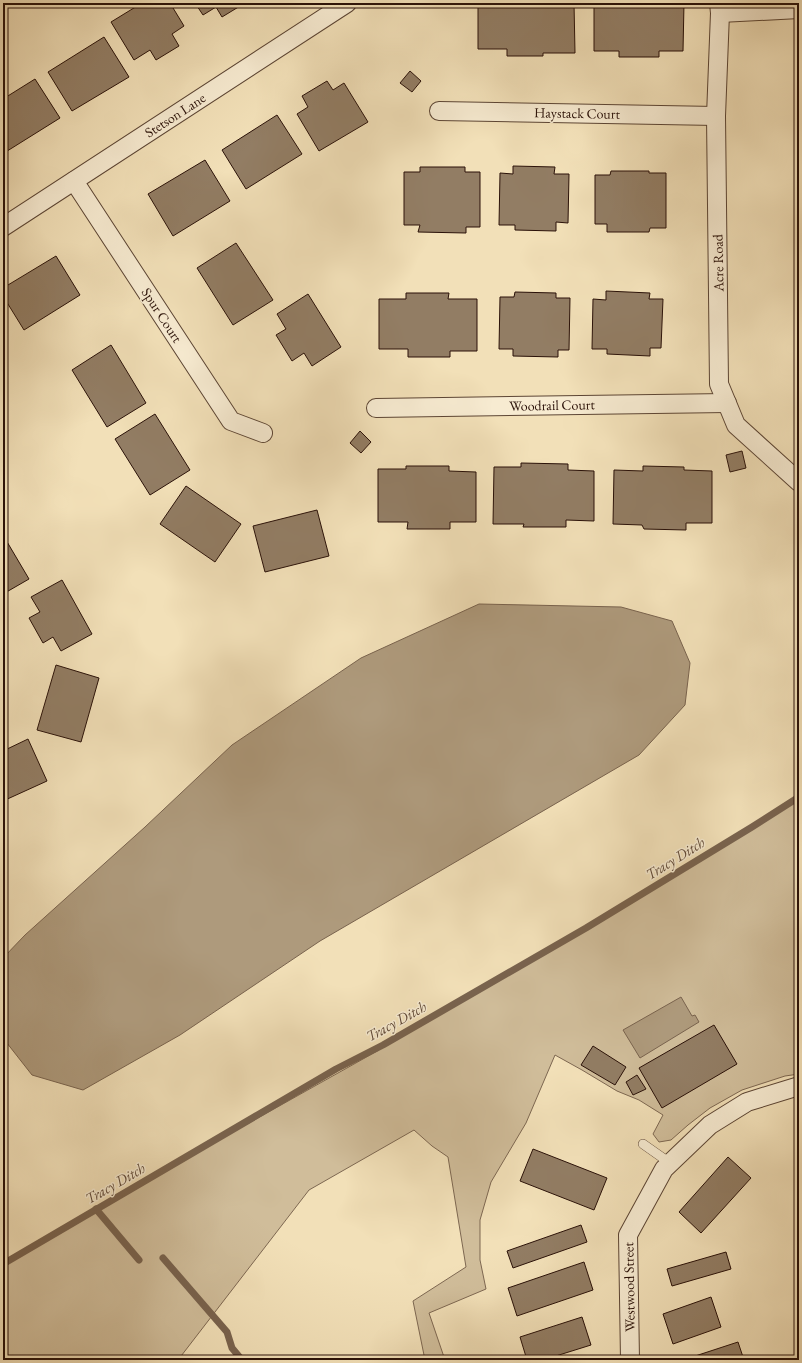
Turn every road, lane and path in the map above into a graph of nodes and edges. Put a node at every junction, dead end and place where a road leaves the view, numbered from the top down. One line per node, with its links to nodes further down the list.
1 (348, 3): 6 (street, Stetson Lane)
2 (719, 8): 3 (street, Acre Road); 5 (street, Acre Road)
3 (799, 9)
4 (439, 111): 5 (street, Haystack Court)
5 (716, 116): 8 (street, Acre Road)
6 (74, 181): 7 (street, Stetson Lane); 10 (street, Spur Court)
7 (3, 227)
8 (727, 403): 9 (street, Woodrail Court); 11 (street, Acre Road)
9 (376, 408)
10 (263, 433)
11 (799, 482)
12 (799, 1086): 14 (street, Westwood Street)
13 (643, 1144): 14 (lane)
14 (670, 1163): 15 (street, Westwood Street)
15 (630, 1360)

